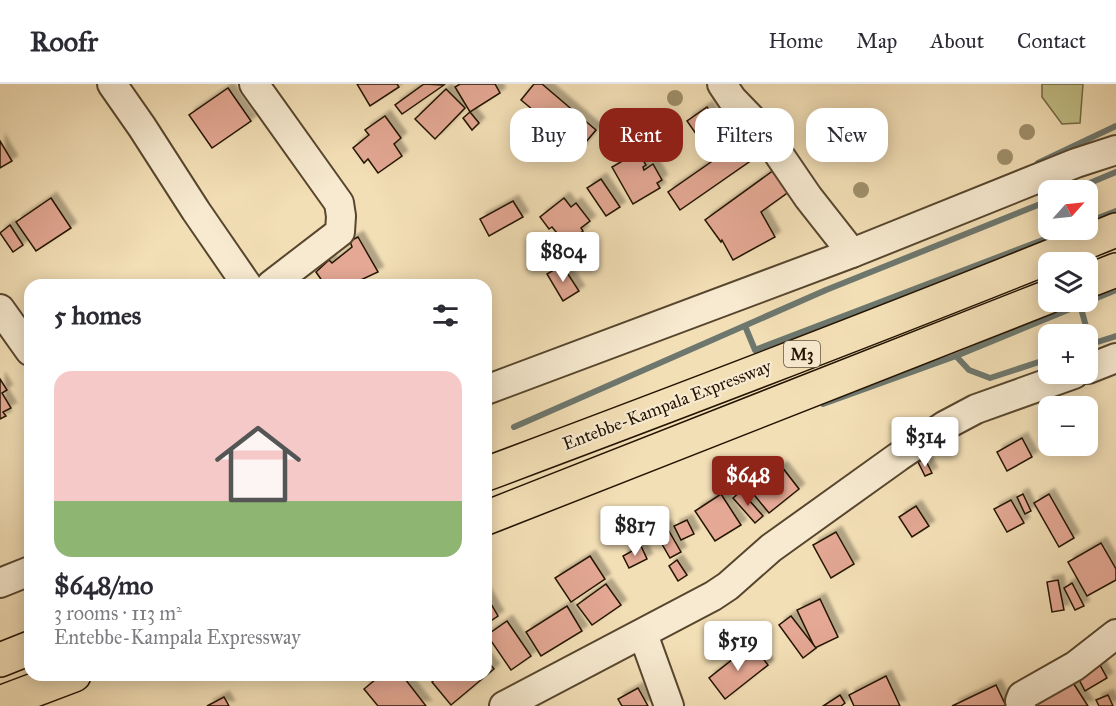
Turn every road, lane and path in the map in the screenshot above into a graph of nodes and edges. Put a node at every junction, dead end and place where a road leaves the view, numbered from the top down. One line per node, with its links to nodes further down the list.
1 (112, 84): 9 (street)
2 (254, 84): 10 (street)
3 (722, 84): 6 (street)
4 (1116, 150): 6 (street)
5 (1116, 230): 18 (highway, Entebbe-Kampala Expressway / M3)
6 (852, 253): 17 (street)
7 (1116, 270): 8 (highway)
8 (1098, 277)
9 (244, 279)
10 (279, 279)
11 (1038, 301): 19 (highway, M3)
12 (0, 309): 13 (street)
13 (24, 343)
14 (1116, 358): 15 (street)
15 (1098, 365)
16 (1046, 384): 22 (street)
17 (492, 388)
18 (492, 472)
19 (492, 516)
20 (24, 573): 21 (street)
21 (0, 583)
22 (643, 634): 28 (street); 29 (street)
23 (1116, 634): 30 (street)
24 (24, 650): 25 (highway)
25 (0, 660)
26 (58, 681): 27 (highway)
27 (0, 703)
28 (504, 706)
29 (669, 706)
30 (1021, 706)

